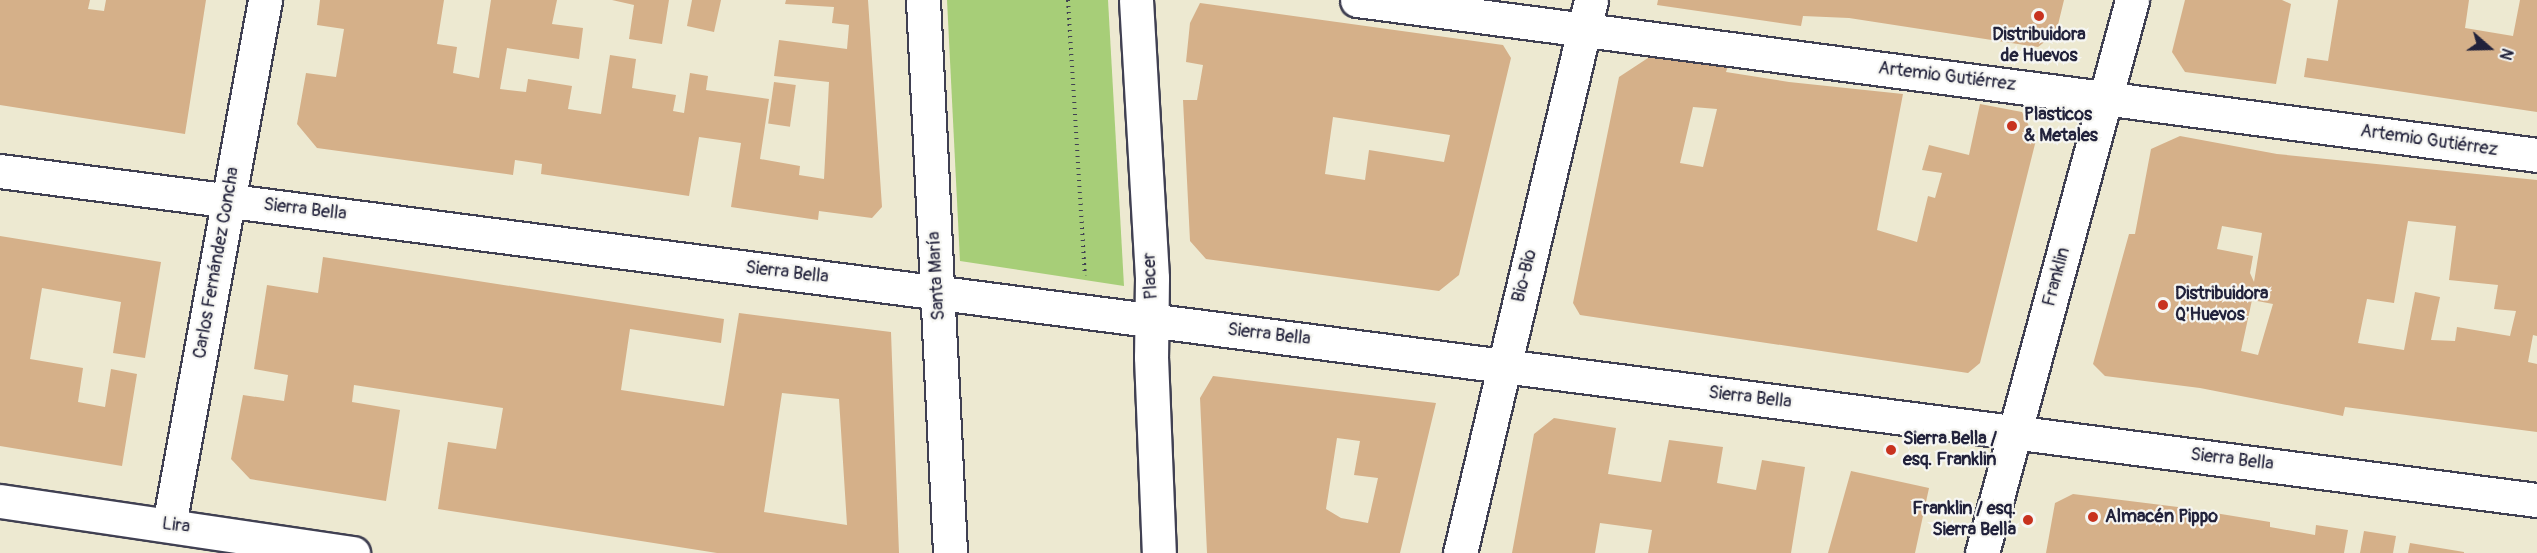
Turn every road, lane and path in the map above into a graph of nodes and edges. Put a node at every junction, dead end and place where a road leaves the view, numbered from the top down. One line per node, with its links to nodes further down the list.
1 (265, 0): 11 (street, Carlos Fernández Concha)
2 (923, 0): 12 (street, Santa María)
3 (1068, 0): 13 (path)
4 (1136, 0): 14 (street, Placer)
5 (1357, 0): 7 (street, Artemio Gutiérrez)
6 (2132, 0): 8 (street, Franklin)
7 (1588, 15): 8 (street, Artemio Gutiérrez); 15 (street, Bio-Bio)
8 (2105, 98): 9 (street, Artemio Gutiérrez); 16 (street, Franklin)
9 (2537, 155)
10 (0, 171): 11 (street, Sierra Bella)
11 (228, 200): 12 (street, Sierra Bella); 19 (street, Carlos Fernández Concha)
12 (938, 292): 13 (street, Sierra Bella); 21 (street, Santa María)
13 (1087, 312): 14 (street, Sierra Bella)
14 (1153, 320): 15 (street, Sierra Bella); 22 (street, Placer)
15 (1504, 365): 16 (street, Sierra Bella); 23 (street, Bio-Bio)
16 (2015, 432): 17 (street, Sierra Bella); 24 (street, Franklin)
17 (2537, 500)
18 (0, 501): 19 (street, Lira)
19 (169, 525): 20 (street, Lira)
20 (353, 553)
21 (950, 553)
22 (1159, 553)
23 (1460, 553)
24 (1982, 553)

